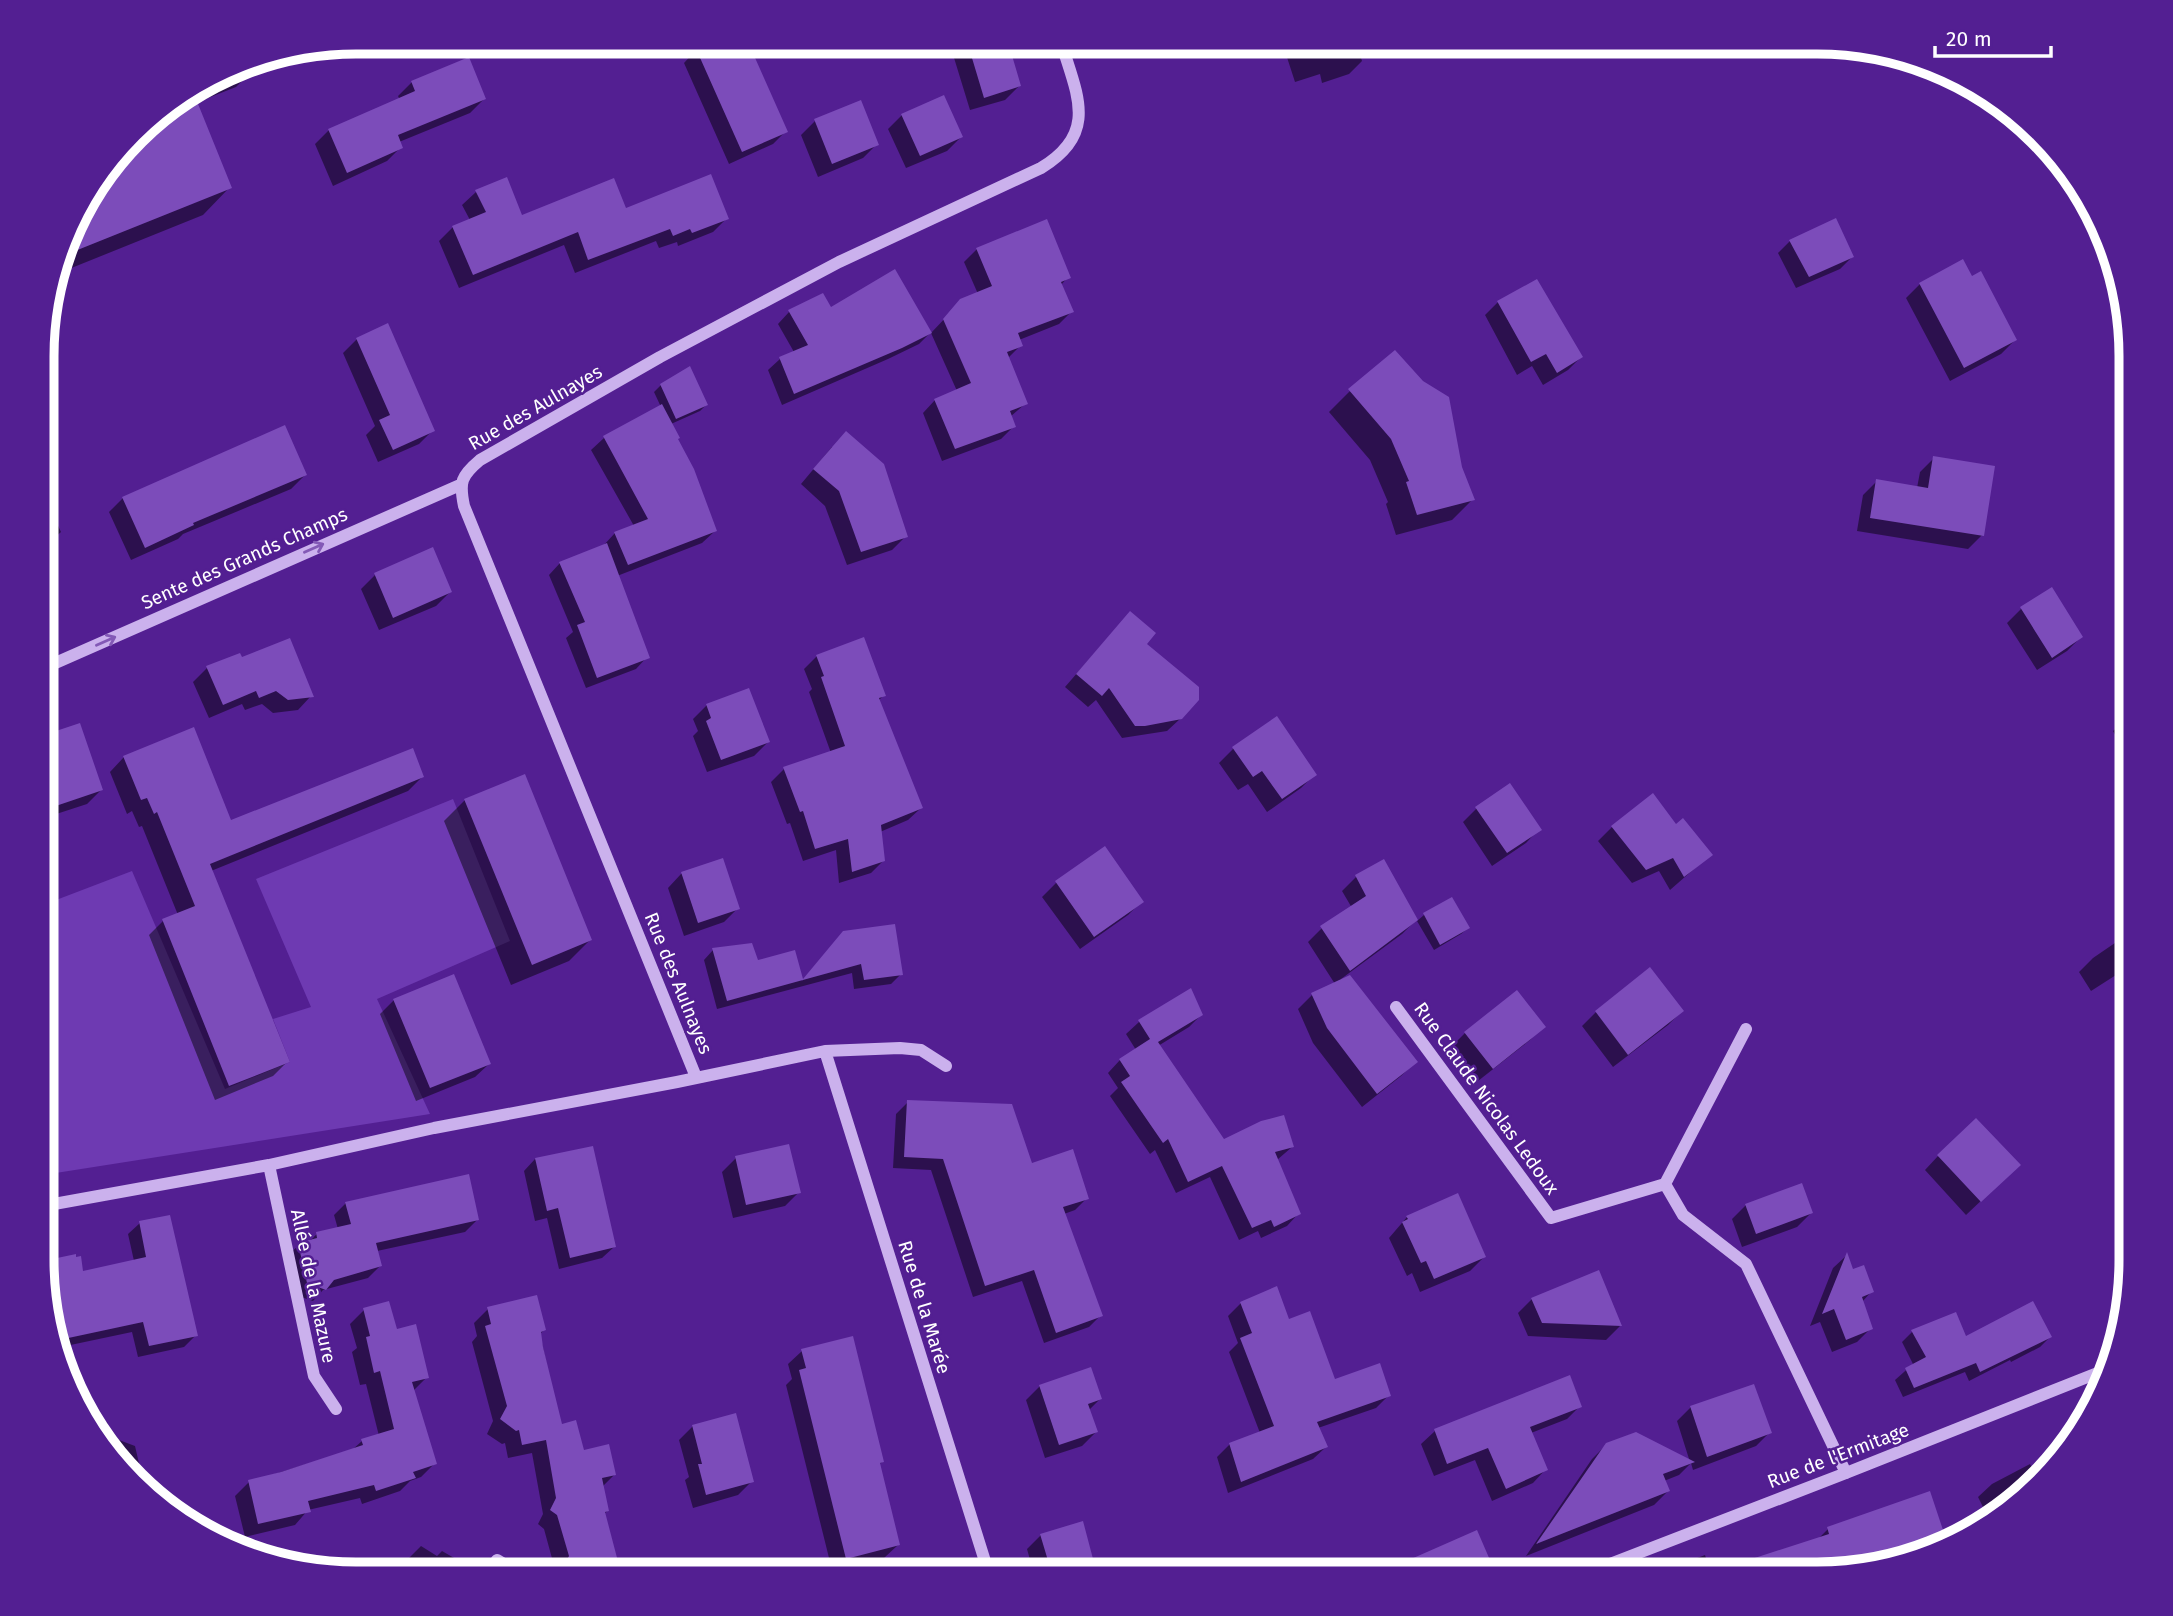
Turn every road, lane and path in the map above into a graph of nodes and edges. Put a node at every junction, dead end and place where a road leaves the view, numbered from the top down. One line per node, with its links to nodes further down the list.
1 (1065, 54): 2 (street, Rue des Aulnayes)
2 (460, 485): 3 (street, Sente des Grands Champs, one-way to 2); 8 (street, Rue des Aulnayes)
3 (54, 664)
4 (1396, 1007): 10 (street, Rue Claude Nicolas Ledoux)
5 (1746, 1028): 10 (street)
6 (825, 1051): 7 (street); 8 (street); 15 (street, Rue de la Marée)
7 (946, 1066)
8 (696, 1077): 9 (street)
9 (269, 1165): 11 (street); 13 (street, Allée de la Mazure)
10 (1665, 1184): 14 (street)
11 (54, 1204)
12 (2097, 1372): 14 (street, Rue de l'Ermitage)
13 (336, 1409)
14 (1846, 1473): 16 (street, Rue de l'Ermitage)
15 (985, 1562)
16 (1615, 1562)

